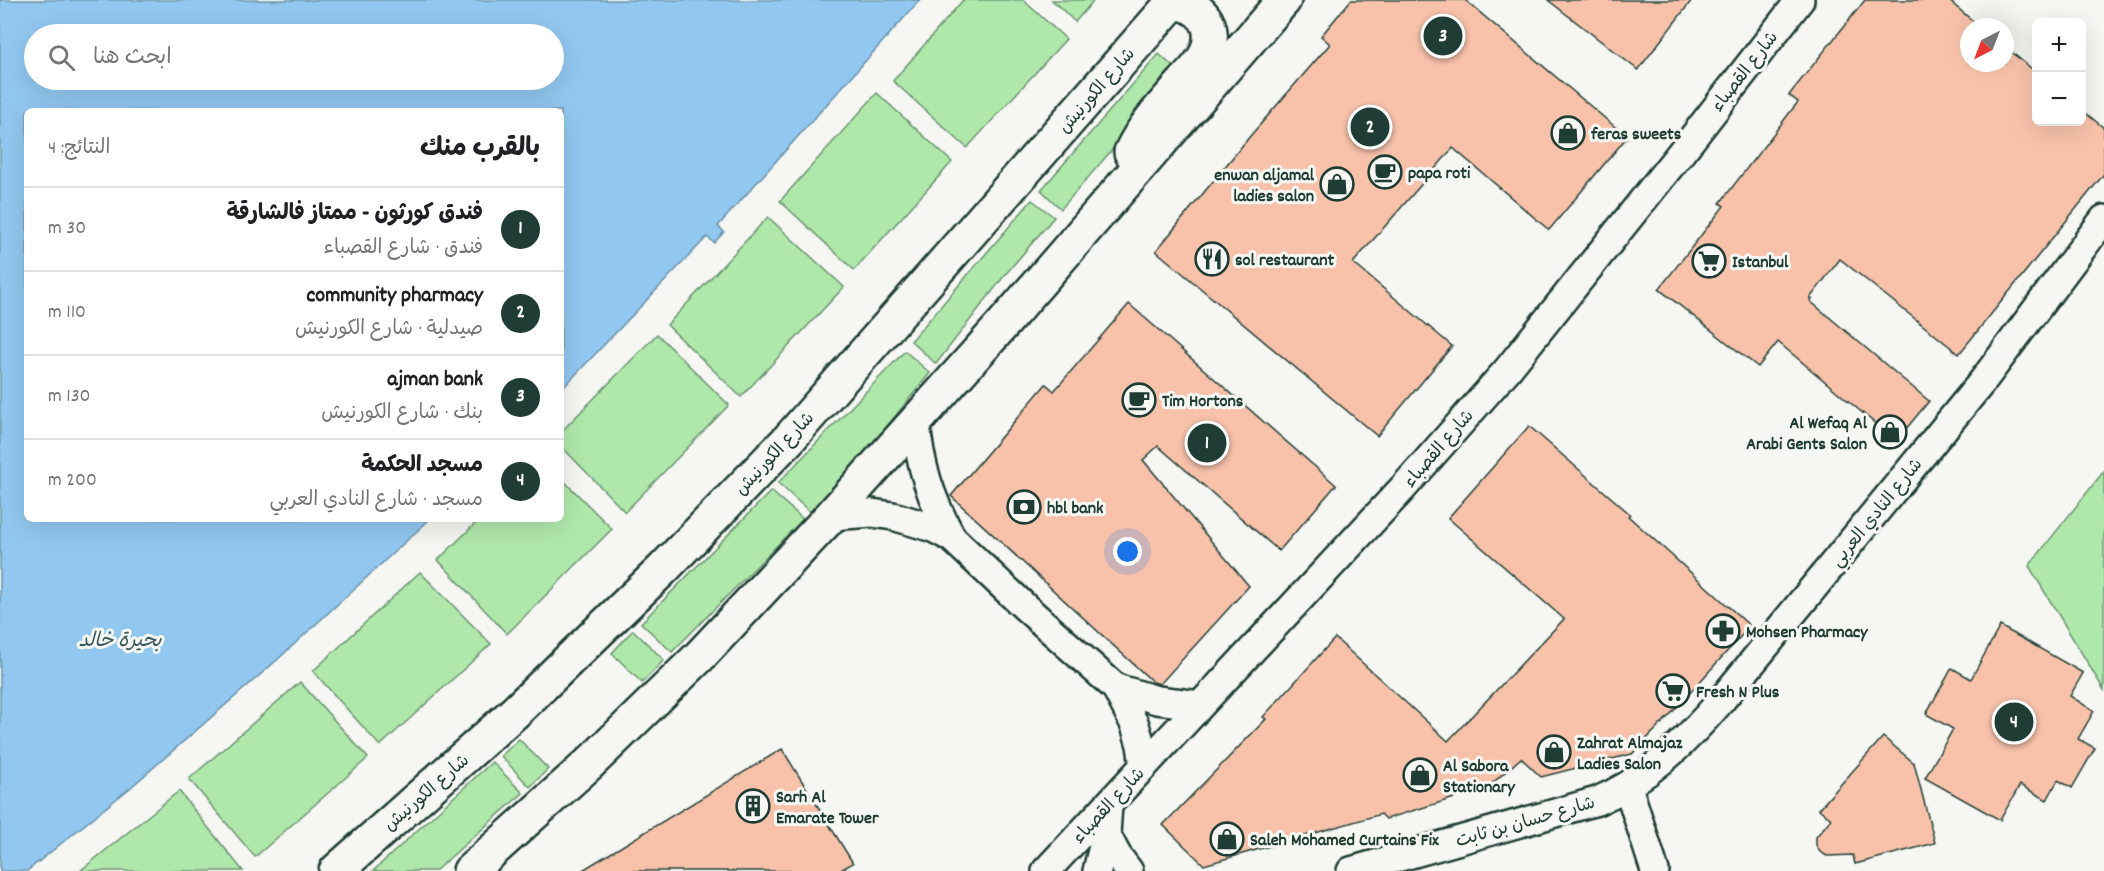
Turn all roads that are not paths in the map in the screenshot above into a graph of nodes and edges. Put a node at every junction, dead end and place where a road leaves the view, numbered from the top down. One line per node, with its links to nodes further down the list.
1 (1284, 0): 4 (main road)
2 (1800, 0): 10 (street, شارع القصباء)
3 (1175, 1): 4 (main road); 15 (main road, شارع الكورنيش)
4 (1115, 196): 6 (main road)
5 (2104, 219): 12 (street, شارع النادي العربي)
6 (916, 423): 7 (main road); 8 (street)
7 (831, 516): 8 (street); 16 (main road)
8 (952, 538): 9 (street)
9 (1116, 688): 10 (street); 11 (street)
10 (1200, 705): 11 (street, شارع القصباء)
11 (1144, 766): 13 (street, شارع القصباء)
12 (1628, 786): 21 (street, شارع حسان بن ثابت); 22 (street)
13 (1108, 805): 14 (street); 17 (street, شارع القصباء)
14 (1106, 834): 18 (street); 19 (street); 20 (street)
15 (336, 871)
16 (470, 871)
17 (1046, 871)
18 (1097, 871)
19 (1118, 871)
20 (1129, 871)
21 (1351, 871)
22 (1655, 871)

